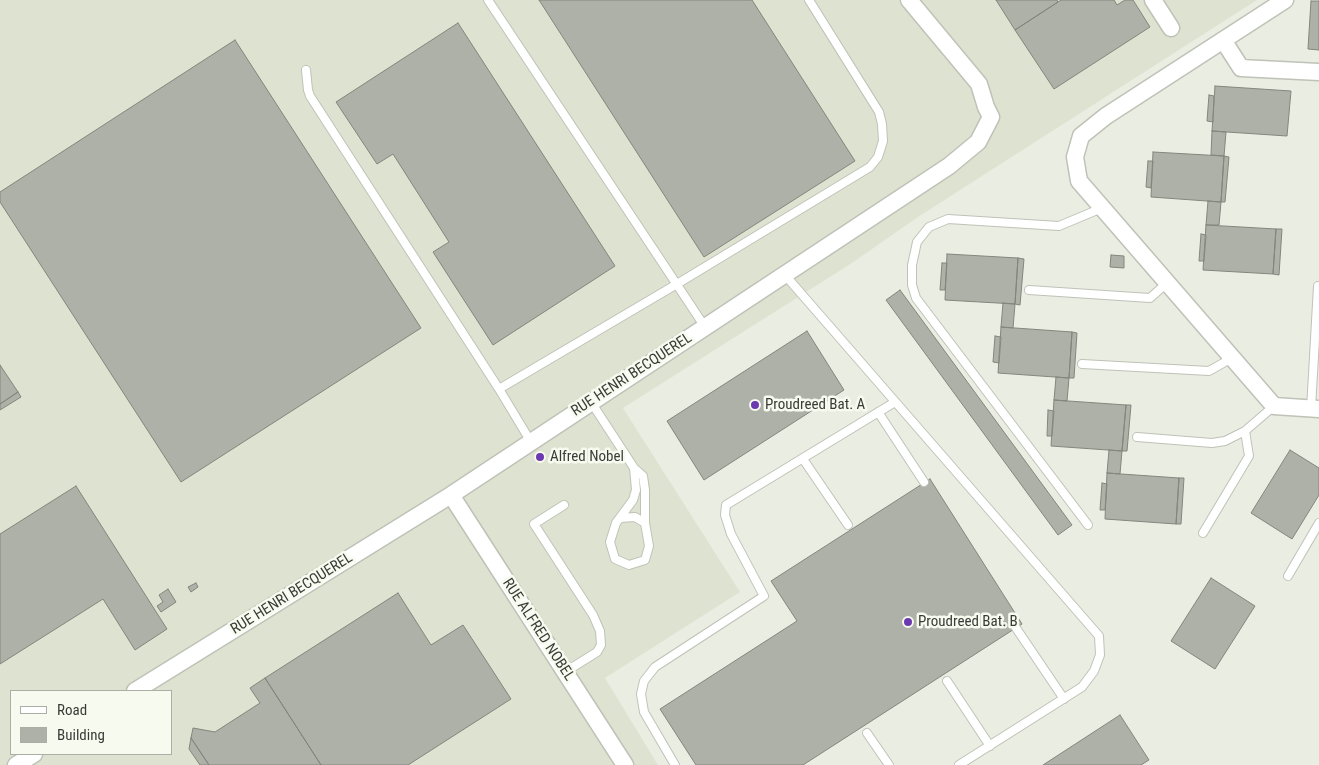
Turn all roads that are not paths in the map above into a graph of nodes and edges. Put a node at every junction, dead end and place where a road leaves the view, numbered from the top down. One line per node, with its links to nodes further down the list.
1 (488, 0): 13 (lane)
2 (809, 0): 13 (lane)
3 (909, 0): 11 (street, RUE HENRI BECQUEREL)
4 (1153, 0): 6 (street)
5 (1285, 0): 7 (street)
6 (1171, 28)
7 (1223, 40): 9 (street); 10 (street)
8 (306, 70): 19 (lane)
9 (1319, 72)
10 (1102, 208): 12 (street); 37 (lane)
11 (785, 275): 16 (street, RUE HENRI BECQUEREL); 21 (lane)
12 (1167, 283): 15 (lane); 17 (street)
13 (677, 284): 16 (lane); 19 (lane)
14 (1318, 286): 23 (lane)
15 (1029, 290)
16 (705, 327): 20 (street, RUE HENRI BECQUEREL)
17 (1232, 358): 18 (lane); 22 (street)
18 (1082, 364)
19 (499, 388): 27 (lane)
20 (590, 402): 27 (street, RUE HENRI BECQUEREL); 29 (lane)
21 (895, 402): 24 (lane); 44 (lane)
22 (1274, 406): 23 (street); 25 (lane)
23 (1315, 409)
24 (878, 412): 28 (lane); 30 (lane)
25 (1245, 431): 26 (lane); 38 (lane)
26 (1137, 437)
27 (530, 442): 31 (street, RUE HENRI BECQUEREL)
28 (803, 458): 36 (lane); 50 (lane)
29 (634, 468): 33 (lane); 34 (lane)
30 (924, 482)
31 (451, 495): 41 (street, RUE ALFRED NOBEL); 43 (street, RUE HENRI BECQUEREL)
32 (564, 505): 41 (lane)
33 (620, 518): 34 (lane); 34 (lane)
34 (645, 523)
35 (1319, 523): 39 (lane)
36 (848, 525)
37 (1088, 525)
38 (1203, 533)
39 (1288, 576)
40 (1016, 628): 44 (lane)
41 (565, 672): 49 (street, RUE ALFRED NOBEL)
42 (947, 681): 46 (lane)
43 (137, 690)
44 (1064, 698): 46 (lane)
45 (867, 733): 51 (lane)
46 (990, 746): 52 (lane)
47 (32, 755): 48 (street)
48 (16, 765)
49 (625, 765)
50 (675, 765)
51 (889, 765)
52 (959, 765)

